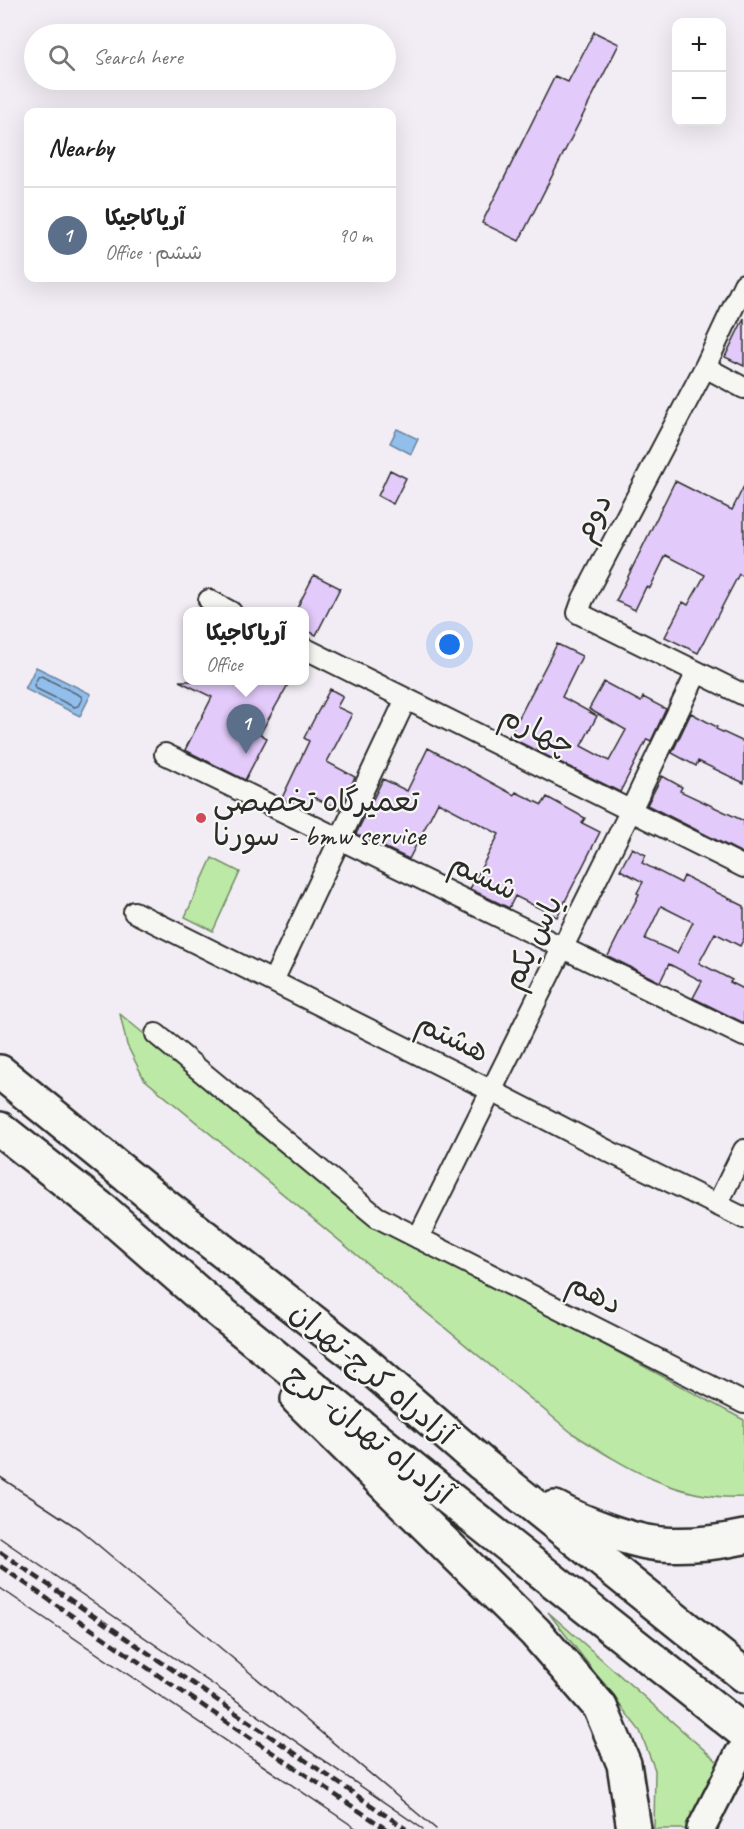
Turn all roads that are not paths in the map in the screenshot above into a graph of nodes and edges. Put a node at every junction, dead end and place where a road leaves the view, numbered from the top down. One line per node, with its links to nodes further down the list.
1 (744, 284): 2 (street, دوم)
2 (705, 367): 3 (street); 7 (street, دوم)
3 (744, 388)
4 (209, 600): 5 (street)
5 (222, 607)
6 (309, 650): 9 (street, چهارم)
7 (697, 672): 8 (street, دوم); 11 (street, یاس یکم)
8 (744, 695)
9 (406, 699): 11 (street, چهارم); 12 (street)
10 (165, 754): 12 (street, ششم)
11 (631, 810): 13 (street, چهارم); 15 (street, یاس یکم)
12 (340, 839): 15 (street, ششم); 16 (street)
13 (744, 867)
14 (134, 912): 16 (street, هشتم)
15 (562, 947): 18 (street, ششم); 20 (street, یاس یکم)
16 (273, 981): 20 (street, هشتم)
17 (156, 1034): 25 (street, دهم)
18 (744, 1036)
19 (0, 1072): 28 (highway, آزادراه کرج-تهران)
20 (492, 1091): 23 (street, هشتم); 25 (street, یاس یکم)
21 (0, 1129): 26 (highway, آزادراه تهران-کرج)
22 (744, 1150): 23 (street)
23 (717, 1205): 24 (street, هشتم)
24 (744, 1218)
25 (418, 1238): 27 (street, دهم)
26 (208, 1302): 31 (highway, آزادراه تهران-کرج); 32 (highway)
27 (744, 1403)
28 (482, 1464): 29 (highway); 30 (highway, آزادراه کرج-تهران)
29 (744, 1537)
30 (744, 1675)
31 (742, 1754): 33 (street); 34 (street)
32 (634, 1829)
33 (700, 1829)
34 (718, 1829)

